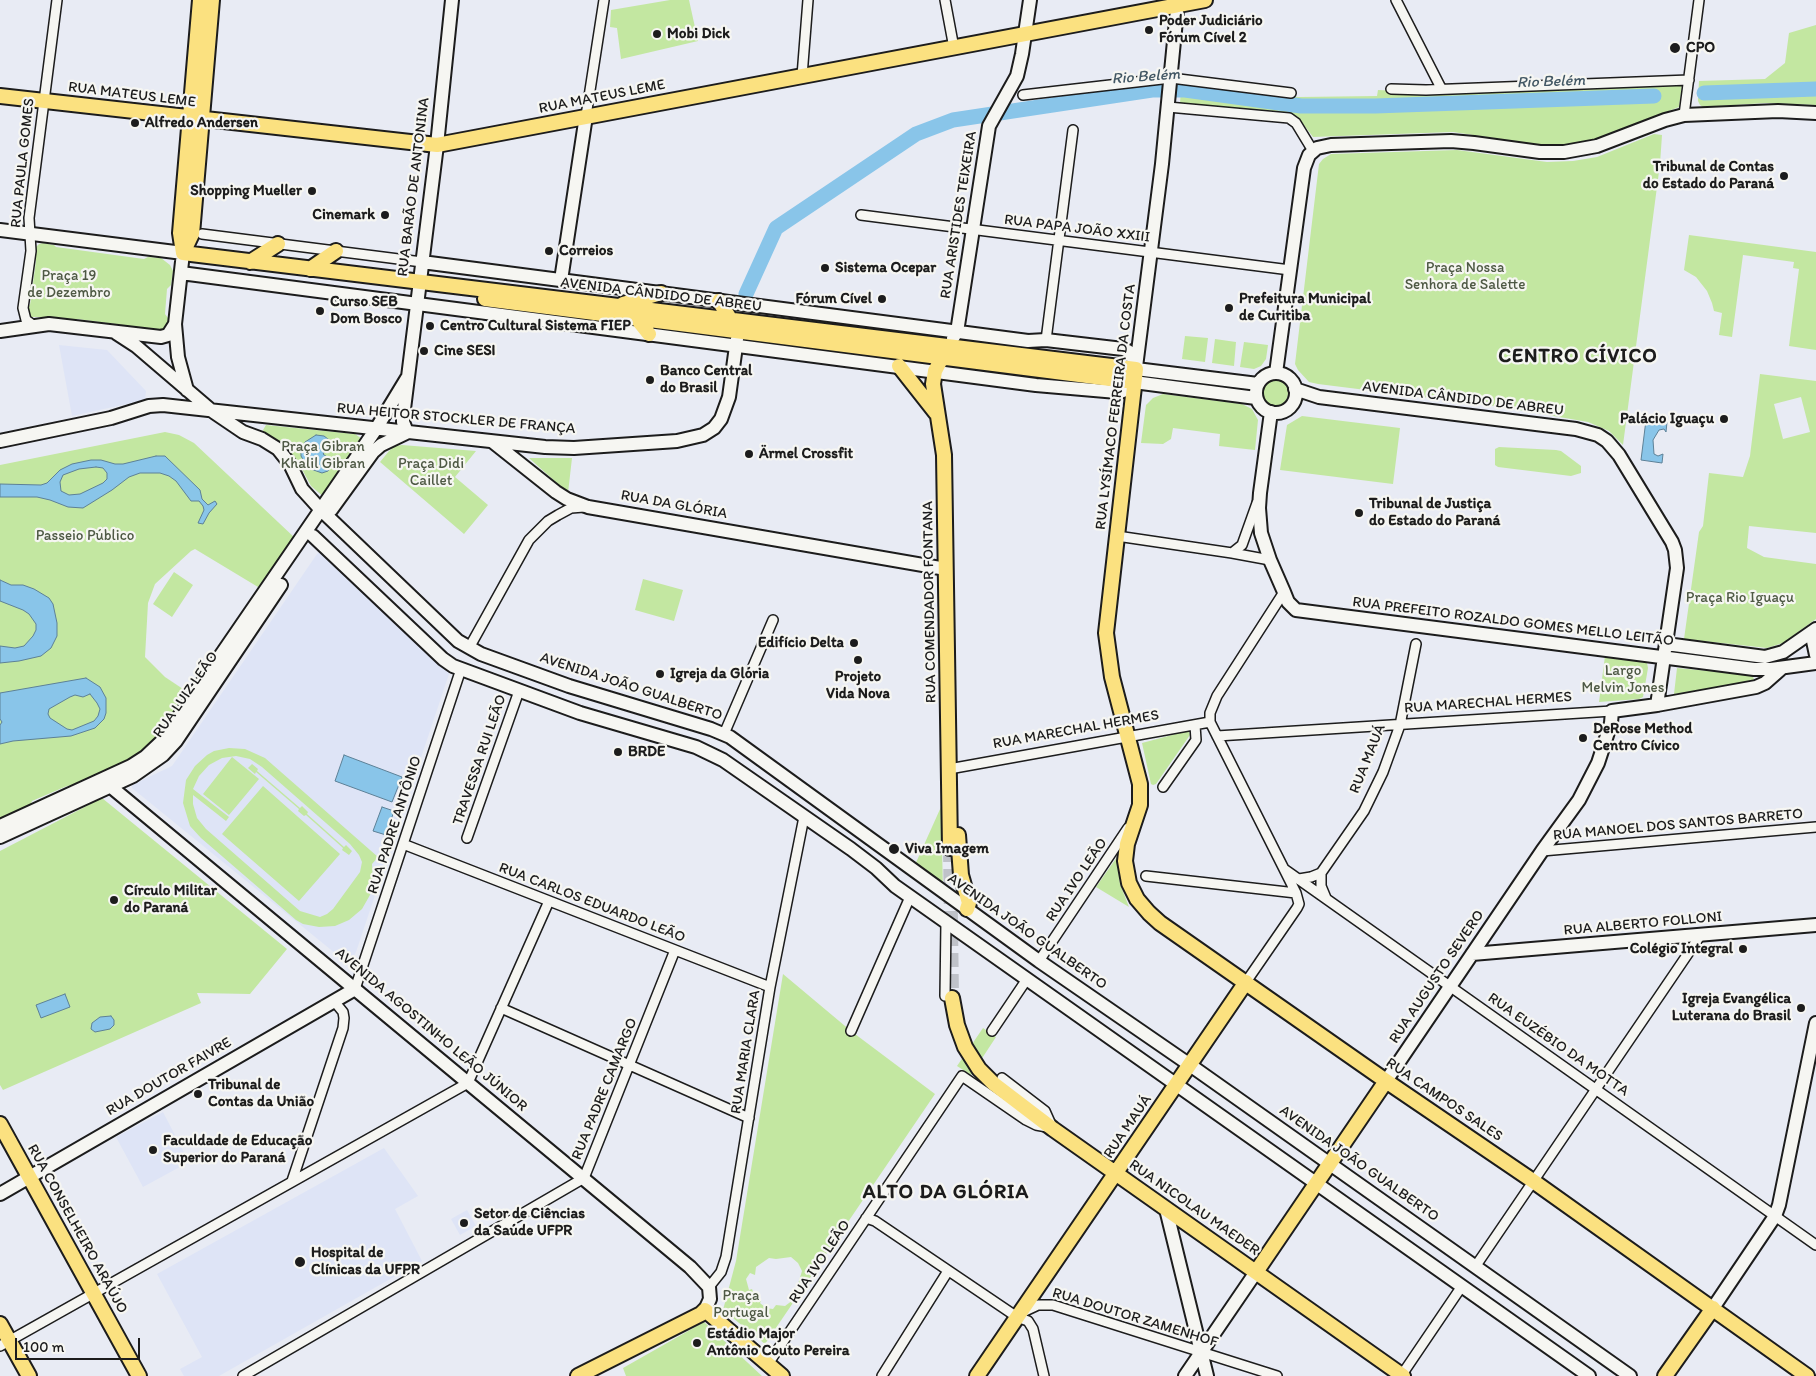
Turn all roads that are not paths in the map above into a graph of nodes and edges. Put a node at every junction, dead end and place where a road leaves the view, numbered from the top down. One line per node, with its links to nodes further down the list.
1 (57, 0): 22 (street, RUA PAULA GOMES)
2 (452, 0): 28 (street, RUA BARÃO DE ANTONINA)
3 (604, 0): 25 (street)
4 (808, 0): 14 (street)
5 (945, 0): 13 (street)
6 (1030, 0): 12 (street, RUA ARISTIDES TEIXEIRA)
7 (1205, 0): 11 (main road, RUA MATEUS LEME)
8 (1396, 0): 16 (street)
9 (1699, 0): 15 (street)
10 (206, 1): 26 (main road)
11 (1178, 2): 12 (main road, RUA MATEUS LEME); 18 (street, RUA LYSÍMACO FERREIRA DA COSTA)
12 (1026, 34): 13 (main road, RUA MATEUS LEME); 31 (street, RUA ARISTIDES TEIXEIRA)
13 (954, 48): 14 (main road, RUA MATEUS LEME)
14 (802, 76): 25 (main road, RUA MATEUS LEME)
15 (1689, 80): 16 (street); 24 (street)
16 (1440, 88): 17 (street)
17 (1391, 89)
18 (1170, 92): 19 (street); 20 (street); 29 (street); 38 (street, RUA LYSÍMACO FERREIRA DA COSTA)
19 (1291, 93)
20 (1024, 94)
21 (0, 96): 22 (main road, RUA MATEUS LEME)
22 (43, 101): 26 (main road, RUA MATEUS LEME); 33 (street, RUA PAULA GOMES)
23 (1816, 113): 24 (street)
24 (1684, 115): 29 (street)
25 (586, 116): 28 (main road, RUA MATEUS LEME); 44 (street)
26 (196, 118): 28 (main road, RUA MATEUS LEME); 41 (main road)
27 (1074, 130): 35 (street)
28 (437, 145): 40 (street, RUA BARÃO DE ANTONINA)
29 (1313, 151): 43 (street)
30 (860, 215): 31 (street, RUA PAPA JOÃO XXIII)
31 (973, 229): 35 (street, RUA PAPA JOÃO XXIII); 56 (street, RUA ARISTIDES TEIXEIRA)
32 (0, 230): 33 (street)
33 (29, 234): 41 (street); 53 (street, RUA PAULA GOMES)
34 (202, 234): 36 (street)
35 (1059, 240): 38 (street, RUA PAPA JOÃO XXIII); 59 (street)
36 (278, 244): 37 (street); 39 (main road)
37 (336, 251): 40 (street); 42 (main road)
38 (1152, 252): 43 (street, RUA PAPA JOÃO XXIII); 64 (street, RUA LYSÍMACO FERREIRA DA COSTA)
39 (250, 262): 41 (main road, AVENIDA CÂNDIDO DE ABREU); 42 (main road, AVENIDA CÂNDIDO DE ABREU)
40 (422, 262): 44 (street, AVENIDA CÂNDIDO DE ABREU); 45 (street, RUA BARÃO DE ANTONINA)
41 (182, 263): 45 (main road, AVENIDA CÂNDIDO DE ABREU); 52 (street)
42 (310, 269): 45 (main road, AVENIDA CÂNDIDO DE ABREU)
43 (1290, 270): 63 (street)
44 (561, 280): 46 (street, AVENIDA CÂNDIDO DE ABREU)
45 (418, 292): 48 (main road, AVENIDA CÂNDIDO DE ABREU); 49 (main road, AVENIDA CÂNDIDO DE ABREU); 51 (street, AVENIDA CÂNDIDO DE ABREU); 65 (street, RUA BARÃO DE ANTONINA)
46 (661, 293): 47 (street, AVENIDA CÂNDIDO DE ABREU); 48 (main road)
47 (719, 301): 55 (main road); 56 (street, AVENIDA CÂNDIDO DE ABREU)
48 (616, 306): 55 (main road, AVENIDA CÂNDIDO DE ABREU)
49 (571, 311): 50 (main road, AVENIDA CÂNDIDO DE ABREU); 51 (main road)
50 (637, 319): 55 (main road, AVENIDA CÂNDIDO DE ABREU); 58 (main road)
51 (555, 321): 58 (street, AVENIDA CÂNDIDO DE ABREU)
52 (175, 324): 57 (street); 68 (street)
53 (33, 325): 54 (street); 57 (street)
54 (0, 331)
55 (735, 332): 58 (street, AVENIDA CÂNDIDO DE ABREU); 60 (main road, AVENIDA CÂNDIDO DE ABREU); 61 (street, AVENIDA CÂNDIDO DE ABREU); 79 (street, RUA HEITOR STOCKLER DE FRANÇA)
56 (957, 332): 59 (street, AVENIDA CÂNDIDO DE ABREU); 60 (street, RUA ARISTIDES TEIXEIRA)
57 (116, 333): 68 (street, AVENIDA JOÃO GUALBERTO)
58 (649, 334)
59 (1046, 340): 64 (street, AVENIDA CÂNDIDO DE ABREU)
60 (945, 352): 62 (main road, RUA COMENDADOR FONTANA); 64 (main road, AVENIDA CÂNDIDO DE ABREU)
61 (899, 366): 62 (street, AVENIDA CÂNDIDO DE ABREU); 73 (main road)
62 (935, 371): 64 (street, AVENIDA CÂNDIDO DE ABREU); 73 (main road, RUA COMENDADOR FONTANA)
63 (1276, 373): 66 (street); 67 (street)
64 (1135, 376): 66 (street, AVENIDA CÂNDIDO DE ABREU); 69 (street, AVENIDA CÂNDIDO DE ABREU); 85 (main road, RUA LYSÍMACO FERREIRA DA COSTA)
65 (407, 378): 75 (street, RUA BARÃO DE ANTONINA); 76 (street, RUA BARÃO DE ANTONINA)
66 (1258, 384): 69 (street)
67 (1295, 389): 72 (street); 93 (street, AVENIDA CÂNDIDO DE ABREU)
68 (187, 391): 70 (street); 71 (street, AVENIDA JOÃO GUALBERTO)
69 (1256, 398): 72 (street)
70 (163, 405): 71 (street, RUA HEITOR STOCKLER DE FRANÇA); 78 (street)
71 (212, 410): 74 (street, RUA HEITOR STOCKLER DE FRANÇA); 77 (street, AVENIDA JOÃO GUALBERTO)
72 (1271, 412): 81 (street, RUA PREFEITO ROZALDO GOMES MELLO LEITÃO)
73 (938, 415): 88 (main road, RUA COMENDADOR FONTANA)
74 (269, 417): 75 (street, RUA HEITOR STOCKLER DE FRANÇA); 77 (street)
75 (376, 429): 76 (street, RUA HEITOR STOCKLER DE FRANÇA); 84 (street, RUA BARÃO DE ANTONINA)
76 (407, 432): 79 (street, RUA HEITOR STOCKLER DE FRANÇA); 84 (street)
77 (262, 439): 84 (street, AVENIDA JOÃO GUALBERTO)
78 (0, 441)
79 (492, 442): 80 (street)
80 (556, 492): 82 (street); 83 (street)
81 (1260, 493): 86 (street); 87 (street, RUA PREFEITO ROZALDO GOMES MELLO LEITÃO)
82 (588, 507): 83 (street, RUA DA GLÓRIA); 88 (street, RUA DA GLÓRIA)
83 (558, 514): 94 (street, RUA DA GLÓRIA)
84 (319, 522): 94 (street, AVENIDA JOÃO GUALBERTO); 99 (street, AVENIDA JOÃO GUALBERTO); 110 (street, RUA LUIZ LEÃO); 114 (street, RUA LUIZ LEÃO)
85 (1117, 536): 86 (street); 108 (main road, RUA LYSÍMACO FERREIRA DA COSTA)
86 (1232, 553): 87 (street)
87 (1270, 560): 89 (street, RUA PREFEITO ROZALDO GOMES MELLO LEITÃO)
88 (946, 569): 109 (main road, RUA COMENDADOR FONTANA)
89 (1284, 592): 96 (street, RUA PREFEITO ROZALDO GOMES MELLO LEITÃO); 103 (street)
90 (773, 620): 106 (street)
91 (1816, 630): 93 (street); 95 (street)
92 (1416, 644): 105 (street, RUA MAUÁ)
93 (1666, 644): 96 (street, AVENIDA CÂNDIDO DE ABREU)
94 (468, 648): 99 (street); 106 (street, AVENIDA JOÃO GUALBERTO)
95 (1816, 655)
96 (1664, 658): 98 (street, RUA PREFEITO ROZALDO GOMES MELLO LEITÃO); 101 (street, AVENIDA CÂNDIDO DE ABREU)
97 (1816, 663): 98 (street, RUA PREFEITO ROZALDO GOMES MELLO LEITÃO)
98 (1782, 668): 101 (street, RUA MARECHAL HERMES)
99 (461, 670): 100 (street, AVENIDA JOÃO GUALBERTO); 118 (street, RUA PADRE ANTÔNIO)
100 (519, 691): 113 (street, AVENIDA JOÃO GUALBERTO); 117 (street, TRAVESSA RUI LEÃO)
101 (1657, 705): 102 (street, RUA MARECHAL HERMES)
102 (1612, 712): 105 (street, RUA MARECHAL HERMES); 120 (street, RUA AUGUSTO SEVERO)
103 (1210, 722): 104 (street, RUA MARECHAL HERMES); 107 (street)
104 (1195, 725): 108 (street, RUA MARECHAL HERMES); 111 (street)
105 (1400, 725): 107 (street, RUA MARECHAL HERMES); 122 (street, RUA MAUÁ)
106 (724, 734): 129 (street, AVENIDA JOÃO GUALBERTO)
107 (1217, 736): 121 (street)
108 (1128, 737): 109 (street, RUA MARECHAL HERMES); 112 (main road, RUA LYSÍMACO FERREIRA DA COSTA)
109 (949, 769): 119 (main road, RUA COMENDADOR FONTANA); 129 (main road)
110 (110, 786): 116 (street, RUA LUIZ LEÃO); 140 (street, AVENIDA AGOSTINHO LEÃO JÚNIOR)
111 (1163, 787)
112 (1137, 815): 135 (street, RUA IVO LEÃO); 137 (main road, RUA CAMPOS SALES)
113 (804, 816): 126 (street, AVENIDA JOÃO GUALBERTO); 139 (street, RUA MARIA CLARA)
114 (0, 826)
115 (1816, 827): 120 (street, RUA MANOEL DOS SANTOS BARRETO)
116 (0, 836)
117 (467, 838)
118 (403, 844): 128 (street, RUA CARLOS EDUARDO LEÃO); 140 (street, RUA PADRE ANTÔNIO)
119 (950, 848)
120 (1542, 851): 134 (street, RUA AUGUSTO SEVERO)
121 (1284, 868): 124 (street, RUA EUZÉBIO DA MOTTA); 125 (street)
122 (1321, 873): 124 (street); 127 (street)
123 (1146, 876): 125 (street)
124 (1299, 879): 127 (street, RUA EUZÉBIO DA MOTTA)
125 (1296, 893): 137 (street, RUA MAUÁ)
126 (910, 897): 130 (street, AVENIDA JOÃO GUALBERTO); 145 (street)
127 (1326, 898): 138 (street, RUA EUZÉBIO DA MOTTA)
128 (549, 901): 133 (street, RUA CARLOS EDUARDO LEÃO); 143 (street)
129 (967, 910): 135 (street, AVENIDA JOÃO GUALBERTO)
130 (946, 922): 136 (street, AVENIDA JOÃO GUALBERTO); 141 (street)
131 (1816, 925): 132 (street, RUA ALBERTO FOLLONI)
132 (1700, 936): 134 (street, RUA ALBERTO FOLLONI); 153 (street)
133 (675, 950): 139 (street, RUA CARLOS EDUARDO LEÃO); 147 (street, RUA PADRE CAMARGO)
134 (1472, 954): 138 (street, RUA AUGUSTO SEVERO)
135 (1039, 961): 148 (street, AVENIDA JOÃO GUALBERTO)
136 (1027, 979): 146 (street); 152 (street, AVENIDA JOÃO GUALBERTO)
137 (1246, 982): 148 (main road, RUA MAUÁ); 150 (main road, RUA CAMPOS SALES)
138 (1451, 986): 150 (street, RUA AUGUSTO SEVERO); 153 (street, RUA EUZÉBIO DA MOTTA)
139 (770, 987): 154 (street, RUA MARIA CLARA)
140 (355, 989): 142 (street, RUA DOUTOR FAIVRE); 151 (street, AVENIDA AGOSTINHO LEÃO JÚNIOR)
141 (949, 997): 156 (main road, RUA NICOLAU MAEDER)
142 (334, 1001): 159 (street, RUA DOUTOR FAIVRE); 161 (street)
143 (501, 1008): 147 (street); 151 (street)
144 (1816, 1023): 166 (street)
145 (852, 1031)
146 (992, 1031)
147 (629, 1065): 154 (street); 160 (street, RUA PADRE CAMARGO)
148 (1190, 1065): 152 (main road, RUA MAUÁ); 157 (street, AVENIDA JOÃO GUALBERTO)
149 (1002, 1078): 156 (street)
150 (1386, 1081): 157 (main road, RUA AUGUSTO SEVERO); 162 (main road, RUA CAMPOS SALES)
151 (468, 1082): 160 (street, AVENIDA AGOSTINHO LEÃO JÚNIOR); 161 (street)
152 (1176, 1084): 158 (main road, RUA MAUÁ); 163 (street, AVENIDA JOÃO GUALBERTO)
153 (1596, 1089): 162 (street); 166 (street, RUA EUZÉBIO DA MOTTA)
154 (749, 1118): 173 (street, RUA MARIA CLARA)
155 (0, 1124): 159 (main road, RUA CONSELHEIRO ARAÚJO)
156 (1053, 1129): 158 (main road, RUA NICOLAU MAEDER); 167 (street, RUA IVO LEÃO)
157 (1330, 1164): 163 (main road, RUA AUGUSTO SEVERO); 169 (street, AVENIDA JOÃO GUALBERTO)
158 (1116, 1173): 165 (main road, RUA NICOLAU MAEDER); 177 (main road, RUA MAUÁ)
159 (30, 1177): 164 (street, RUA DOUTOR FAIVRE); 174 (main road, RUA CONSELHEIRO ARAÚJO)
160 (584, 1178): 173 (street, AVENIDA AGOSTINHO LEÃO JÚNIOR); 184 (street, RUA PADRE CAMARGO)
161 (292, 1181): 174 (street)
162 (1534, 1181): 169 (street); 175 (main road, RUA CAMPOS SALES)
163 (1316, 1184): 171 (main road, RUA AUGUSTO SEVERO); 172 (street, AVENIDA JOÃO GUALBERTO)
164 (0, 1194)
165 (1166, 1209): 171 (main road, RUA NICOLAU MAEDER); 180 (street)
166 (1775, 1216): 168 (street, RUA EUZÉBIO DA MOTTA); 175 (street)
167 (866, 1218): 170 (street); 181 (street, RUA IVO LEÃO)
168 (1816, 1245)
169 (1476, 1266): 195 (street, AVENIDA JOÃO GUALBERTO)
170 (948, 1271): 177 (street); 187 (street)
171 (1256, 1272): 180 (street, RUA AUGUSTO SEVERO); 193 (main road, RUA NICOLAU MAEDER)
172 (1462, 1286): 193 (street); 194 (street, AVENIDA JOÃO GUALBERTO)
173 (709, 1287): 176 (street)
174 (93, 1292): 179 (street); 183 (main road, RUA CONSELHEIRO ARAÚJO)
175 (1713, 1308): 196 (main road); 197 (main road, RUA CAMPOS SALES)
176 (705, 1310): 181 (main road); 185 (main road)
177 (1017, 1317): 180 (street, RUA DOUTOR ZAMENHOF); 188 (main road, RUA MAUÁ); 189 (street)
178 (0, 1324): 179 (main road)
179 (5, 1343): 182 (main road)
180 (1201, 1352): 190 (street, RUA AUGUSTO SEVERO); 191 (street); 192 (street, RUA DOUTOR ZAMENHOF)
181 (768, 1364): 186 (main road)
182 (29, 1376)
183 (140, 1376)
184 (243, 1376)
185 (578, 1376)
186 (782, 1376)
187 (882, 1376)
188 (977, 1376)
189 (1044, 1376)
190 (1185, 1376)
191 (1207, 1376)
192 (1278, 1376)
193 (1402, 1376)
194 (1589, 1376)
195 (1630, 1376)
196 (1666, 1376)
197 (1807, 1376)

